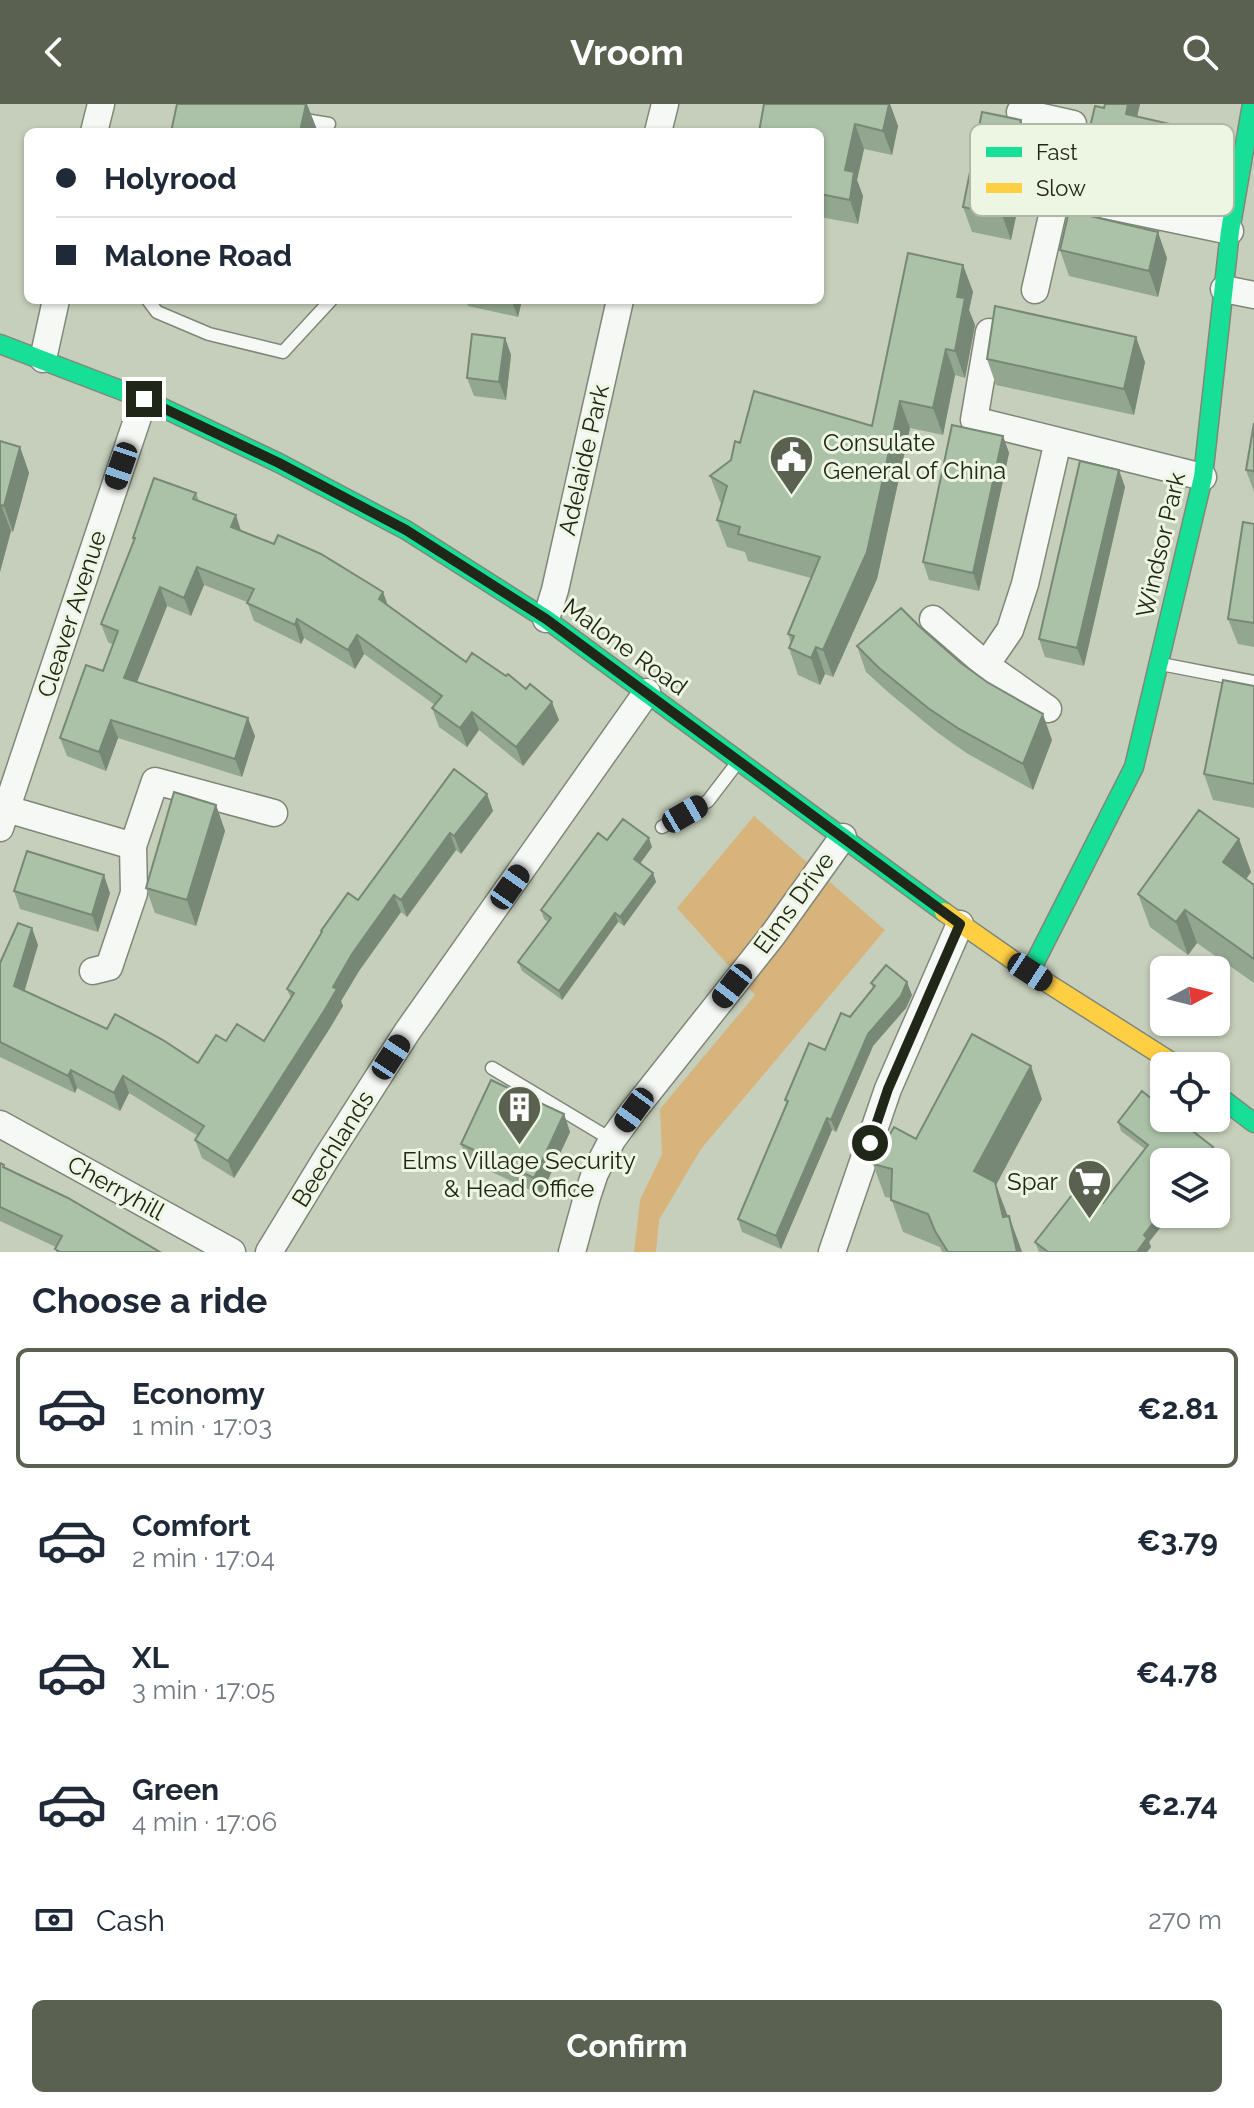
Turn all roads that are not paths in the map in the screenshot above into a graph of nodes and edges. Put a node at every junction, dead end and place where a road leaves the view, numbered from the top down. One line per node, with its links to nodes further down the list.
1 (101, 104): 8 (street)
2 (665, 104): 9 (street)
3 (1252, 104): 10 (main road, Windsor Park)
4 (1020, 112): 7 (street)
5 (287, 117): 6 (lane)
6 (329, 124)
7 (1073, 124)
8 (95, 128)
9 (659, 128)
10 (1234, 208)
11 (1052, 216): 16 (street)
12 (1158, 216): 14 (street)
13 (1233, 216): 14 (main road, Windsor Park)
14 (1230, 231): 15 (main road, Windsor Park)
15 (1224, 289): 17 (street); 27 (main road, Windsor Park)
16 (1035, 290)
17 (1254, 295)
18 (55, 304): 24 (street)
19 (151, 304): 20 (lane)
20 (327, 304)
21 (619, 304): 28 (street, Adelaide Park)
22 (989, 332): 26 (street)
23 (0, 344): 24 (main road, Malone Road)
24 (43, 359): 25 (main road, Malone Road)
25 (144, 399): 28 (main road, Malone Road); 37 (street, Cleaver Avenue)
26 (1058, 441): 27 (street); 31 (street)
27 (1203, 477): 30 (main road, Windsor Park)
28 (546, 619): 33 (main road, Malone Road)
29 (933, 619): 31 (street)
30 (1158, 663): 32 (lane); 43 (main road, Windsor Park)
31 (986, 665): 34 (street)
32 (1254, 682)
33 (647, 692): 35 (main road, Malone Road); 51 (street, Beechlands)
34 (1048, 709)
35 (739, 760): 38 (lane); 39 (main road, Malone Road)
36 (274, 813): 40 (street)
37 (3, 818): 40 (street)
38 (662, 827)
39 (843, 837): 41 (main road, Malone Road); 49 (street, Elms Drive)
40 (133, 846): 42 (street)
41 (960, 924): 43 (main road, Malone Road); 53 (street)
42 (93, 971)
43 (1030, 972): 44 (main road, Malone Road)
44 (1156, 1052)
45 (492, 1068): 49 (lane)
46 (1230, 1105): 47 (main road)
47 (1254, 1123)
48 (0, 1124): 50 (street, Cherryhill)
49 (612, 1140): 52 (street, Elms Drive)
50 (232, 1252)
51 (269, 1252)
52 (572, 1252)
53 (832, 1252)

